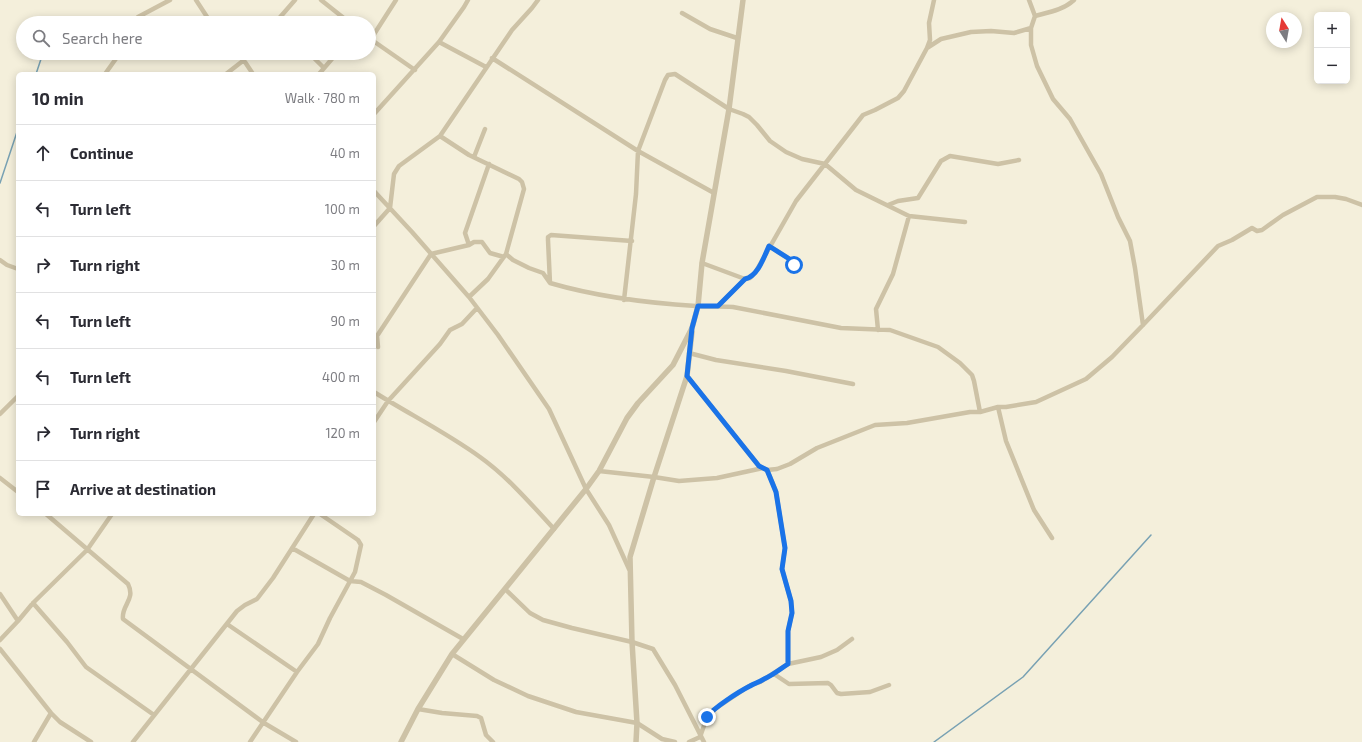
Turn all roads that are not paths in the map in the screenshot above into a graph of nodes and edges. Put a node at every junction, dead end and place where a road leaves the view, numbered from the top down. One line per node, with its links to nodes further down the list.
1 (170, 0): 13 (street)
2 (295, 0): 15 (street)
3 (321, 0): 16 (street)
4 (396, 0): 19 (street)
5 (468, 0): 21 (street)
6 (538, 0): 24 (street)
7 (743, 0): 20 (street)
8 (934, 0): 23 (street)
9 (1029, 0): 17 (street)
10 (1074, 0): 17 (street)
11 (198, 1): 14 (street)
12 (682, 13): 20 (street)
13 (140, 16)
14 (207, 16)
15 (282, 16)
16 (341, 16)
17 (1035, 16): 18 (street)
18 (1031, 28): 23 (street); 69 (street)
19 (376, 30)
20 (737, 38): 36 (street)
21 (438, 42): 29 (street); 31 (street)
22 (376, 43): 31 (street)
23 (927, 48): 44 (street)
24 (492, 58): 29 (street); 40 (street)
25 (115, 60): 32 (street)
26 (244, 60): 33 (street); 34 (street)
27 (316, 60): 30 (street)
28 (331, 60): 30 (street)
29 (486, 67): 39 (street)
30 (324, 68): 35 (street)
31 (415, 70): 37 (street)
32 (106, 72)
33 (229, 72)
34 (252, 72)
35 (321, 72)
36 (729, 109): 40 (street); 44 (street); 46 (street)
37 (376, 112)
38 (485, 129): 41 (street)
39 (440, 136): 41 (street); 49 (street)
40 (638, 151): 46 (street); 53 (street)
41 (474, 157): 43 (street)
42 (1019, 160): 47 (street)
43 (489, 164): 54 (street); 57 (street)
44 (825, 164): 47 (street); 55 (street)
45 (376, 193): 49 (street)
46 (714, 193): 59 (street)
47 (888, 205): 50 (street)
48 (1362, 205): 69 (street)
49 (390, 208): 52 (street); 56 (street)
50 (908, 216): 51 (street); 71 (street)
51 (965, 222)
52 (376, 224)
53 (632, 241): 63 (street); 65 (street)
54 (469, 245): 56 (street); 57 (street)
55 (769, 246): 60 (street); 62 (street)
56 (431, 254): 64 (street); 72 (street)
57 (505, 255): 63 (street); 64 (street)
58 (0, 260): 61 (street)
59 (702, 263): 62 (street); 66 (street)
60 (794, 265)
61 (16, 268)
62 (745, 279): 67 (street)
63 (550, 283): 65 (street)
64 (469, 297): 68 (street)
65 (624, 300): 66 (street)
66 (698, 306): 67 (street); 70 (street)
67 (718, 306): 71 (street)
68 (477, 308): 78 (street); 87 (street)
69 (1143, 325): 79 (street)
70 (692, 328): 73 (street); 84 (street)
71 (878, 330): 80 (street)
72 (378, 347)
73 (689, 353): 74 (street); 75 (street)
74 (687, 376): 83 (street); 85 (street)
75 (853, 384)
76 (376, 393): 78 (street)
77 (16, 398): 81 (street)
78 (388, 401): 82 (street); 93 (street)
79 (998, 407): 80 (street); 94 (street)
80 (980, 412): 83 (street)
81 (0, 414)
82 (376, 419)
83 (765, 469): 85 (street); 110 (street)
84 (599, 471): 85 (street); 87 (street)
85 (654, 476): 97 (street)
86 (0, 478): 88 (street)
87 (586, 489): 93 (street); 97 (street)
88 (16, 490)
89 (48, 516): 96 (street)
90 (111, 516): 96 (street)
91 (313, 516): 95 (street)
92 (323, 516): 98 (street)
93 (554, 529): 99 (street)
94 (1052, 538)
95 (292, 548): 98 (street); 103 (street)
96 (87, 550): 101 (street); 111 (street)
97 (629, 569): 107 (street)
98 (350, 580): 104 (street); 112 (street)
99 (505, 589): 104 (street); 107 (street)
100 (0, 594): 102 (street)
101 (33, 603): 102 (street); 117 (street)
102 (18, 621): 106 (street)
103 (227, 624): 111 (street); 112 (street)
104 (463, 639): 109 (street)
105 (852, 639): 110 (street)
106 (0, 640)
107 (632, 642): 119 (street); 120 (street)
108 (0, 649): 116 (street)
109 (452, 654): 115 (street); 119 (street)
110 (788, 664): 113 (street)
111 (192, 670): 117 (street); 118 (street)
112 (297, 672): 118 (street)
113 (774, 674): 114 (street); 120 (street)
114 (889, 685)
115 (418, 709): 126 (street); 127 (street)
116 (51, 713): 121 (street); 122 (street)
117 (154, 715): 123 (street)
118 (264, 723): 124 (street); 125 (street)
119 (637, 723): 128 (street); 129 (street)
120 (700, 737): 130 (street); 131 (street)
121 (34, 742)
122 (91, 742)
123 (133, 742)
124 (250, 742)
125 (296, 742)
126 (401, 742)
127 (493, 742)
128 (636, 742)
129 (674, 742)
130 (689, 742)
131 (704, 742)

